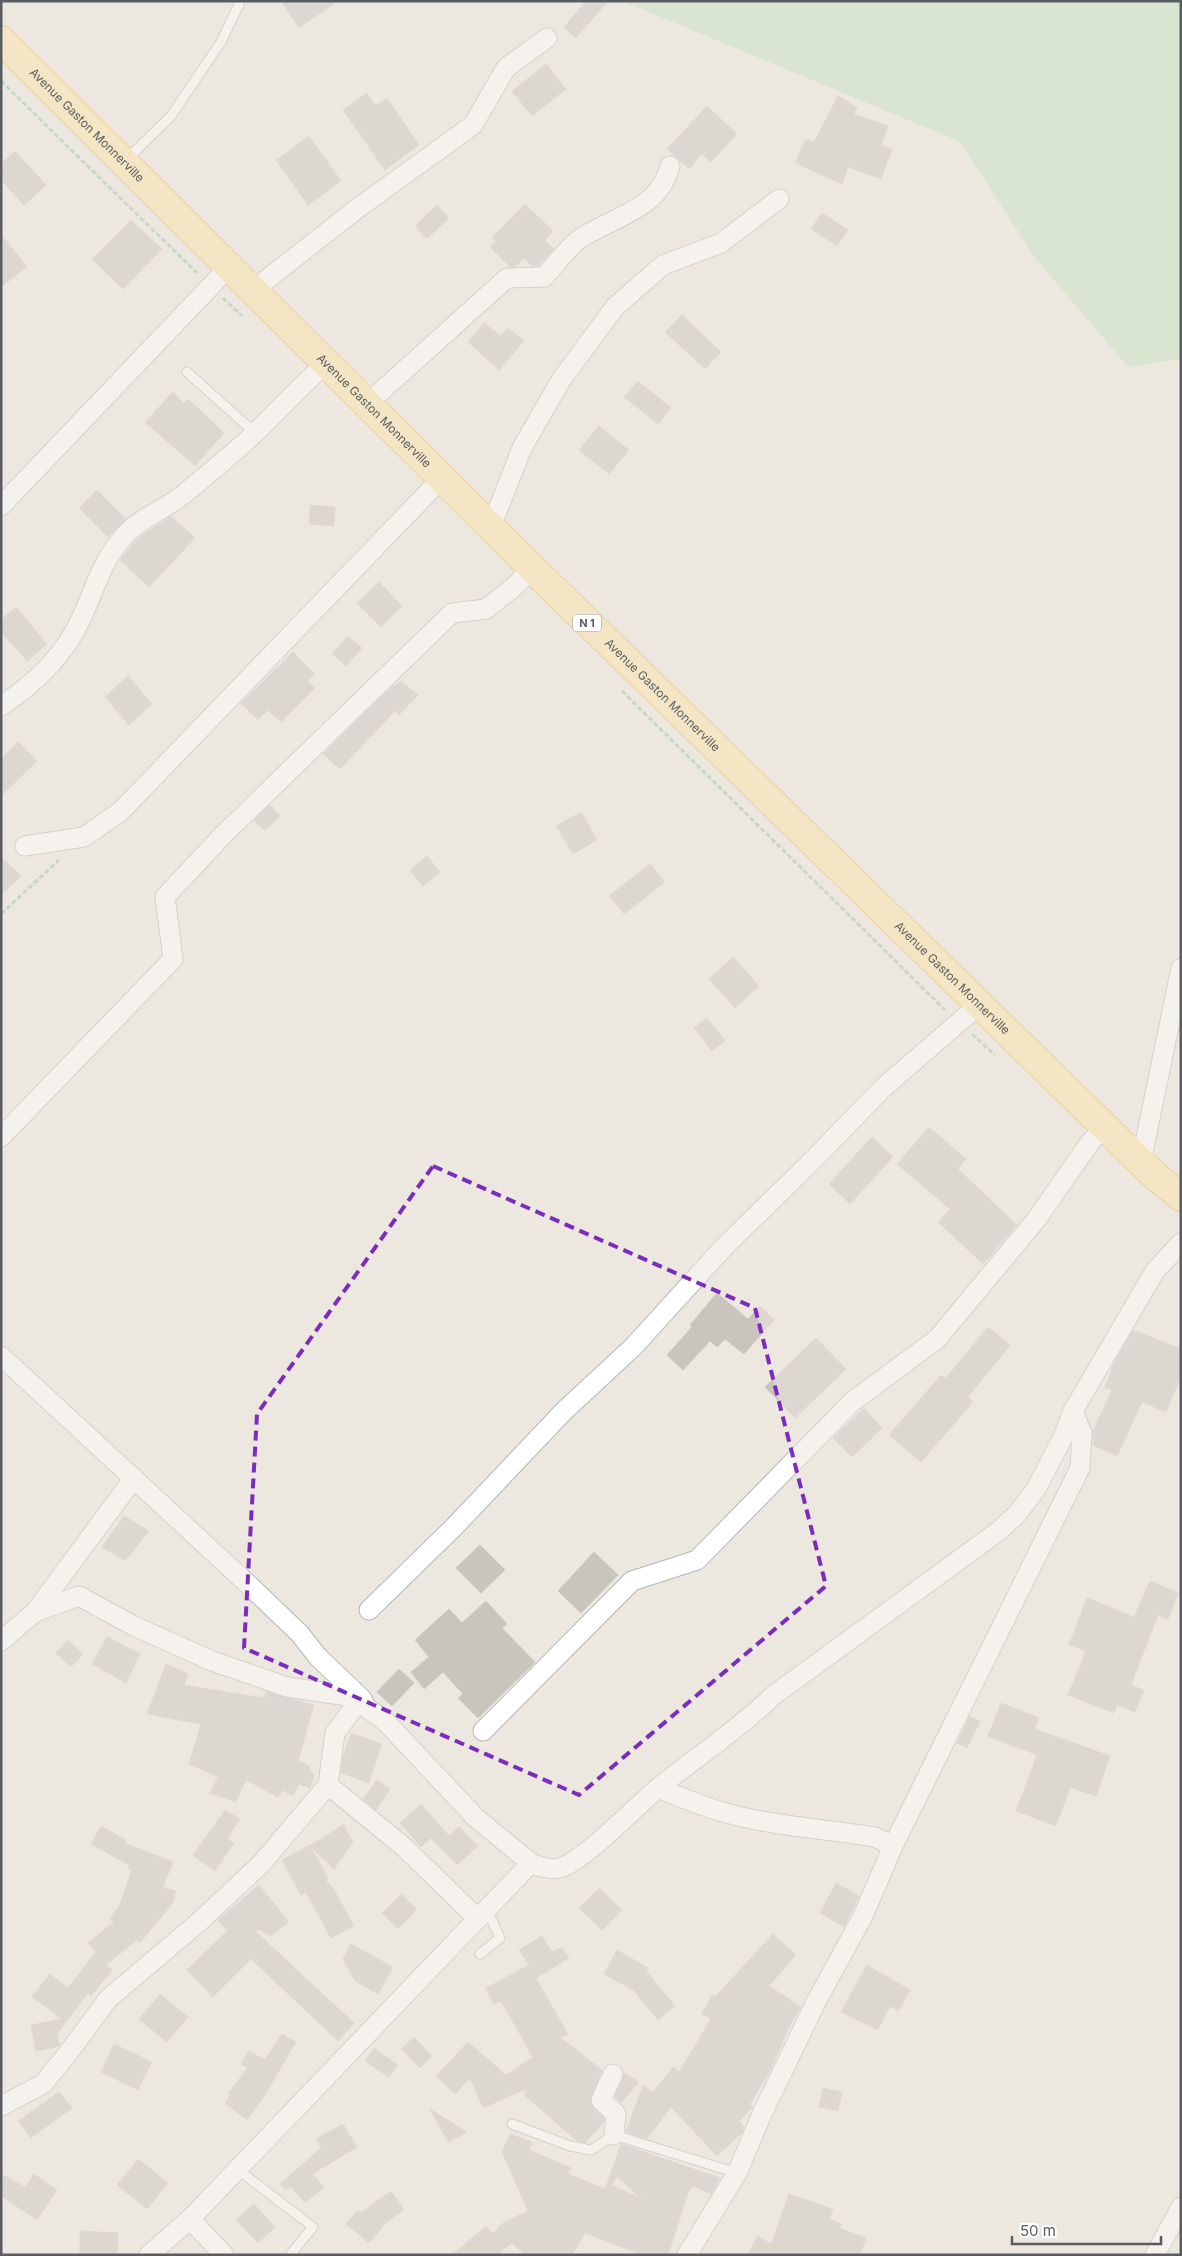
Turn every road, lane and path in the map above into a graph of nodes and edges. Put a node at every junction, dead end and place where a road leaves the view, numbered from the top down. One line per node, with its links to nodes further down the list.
1 (239, 4): 4 (lane)
2 (547, 38): 8 (street)
3 (1, 40): 4 (main road, Avenue Gaston Monnerville / N 1)
4 (125, 162): 7 (main road, Avenue Gaston Monnerville / N 1)
5 (670, 166): 11 (street)
6 (778, 199): 15 (street)
7 (229, 267): 8 (main road, Avenue Gaston Monnerville / N 1); 14 (street)
8 (252, 291): 9 (main road, Avenue Gaston Monnerville / N 1)
9 (326, 364): 11 (main road, Avenue Gaston Monnerville / N 1); 12 (street)
10 (187, 372): 12 (lane)
11 (367, 404): 13 (main road, Avenue Gaston Monnerville / N 1)
12 (255, 433): 17 (street)
13 (442, 478): 15 (main road, Avenue Gaston Monnerville / N 1); 18 (street)
14 (1, 506)
15 (491, 527): 16 (main road, Avenue Gaston Monnerville / N 1)
16 (532, 568): 22 (main road, Avenue Gaston Monnerville / N 1); 24 (street)
17 (1, 706)
18 (84, 837): 19 (street); 20 (path)
19 (25, 846)
20 (1, 914)
21 (1181, 968): 25 (street)
22 (980, 1004): 23 (main road, Avenue Gaston Monnerville / N 1); 31 (street)
23 (1104, 1126): 25 (main road, Avenue Gaston Monnerville / N 1); 35 (street)
24 (1, 1137)
25 (1141, 1162): 26 (main road, Avenue Gaston Monnerville / N 1)
26 (1181, 1198)
27 (1181, 1243): 29 (street)
28 (1, 1356): 30 (street)
29 (1073, 1411): 37 (street); 38 (street)
30 (134, 1478): 32 (street); 34 (street)
31 (369, 1610)
32 (35, 1612): 33 (street); 34 (street)
33 (1, 1641)
34 (361, 1698): 36 (street); 39 (street)
35 (483, 1731)
36 (328, 1785): 40 (street); 43 (street)
37 (658, 1788): 38 (street); 39 (street)
38 (893, 1846): 47 (street)
39 (531, 1863): 40 (street)
40 (482, 1914): 41 (lane); 46 (street)
41 (480, 1954)
42 (613, 2074): 45 (street)
43 (1, 2106)
44 (512, 2124): 45 (lane)
45 (614, 2135): 47 (lane)
46 (237, 2169): 49 (street); 52 (lane)
47 (737, 2173): 53 (street)
48 (1181, 2207): 54 (street)
49 (190, 2219): 50 (street); 51 (street)
50 (149, 2255)
51 (224, 2255)
52 (290, 2255)
53 (687, 2255)
54 (1155, 2255)

